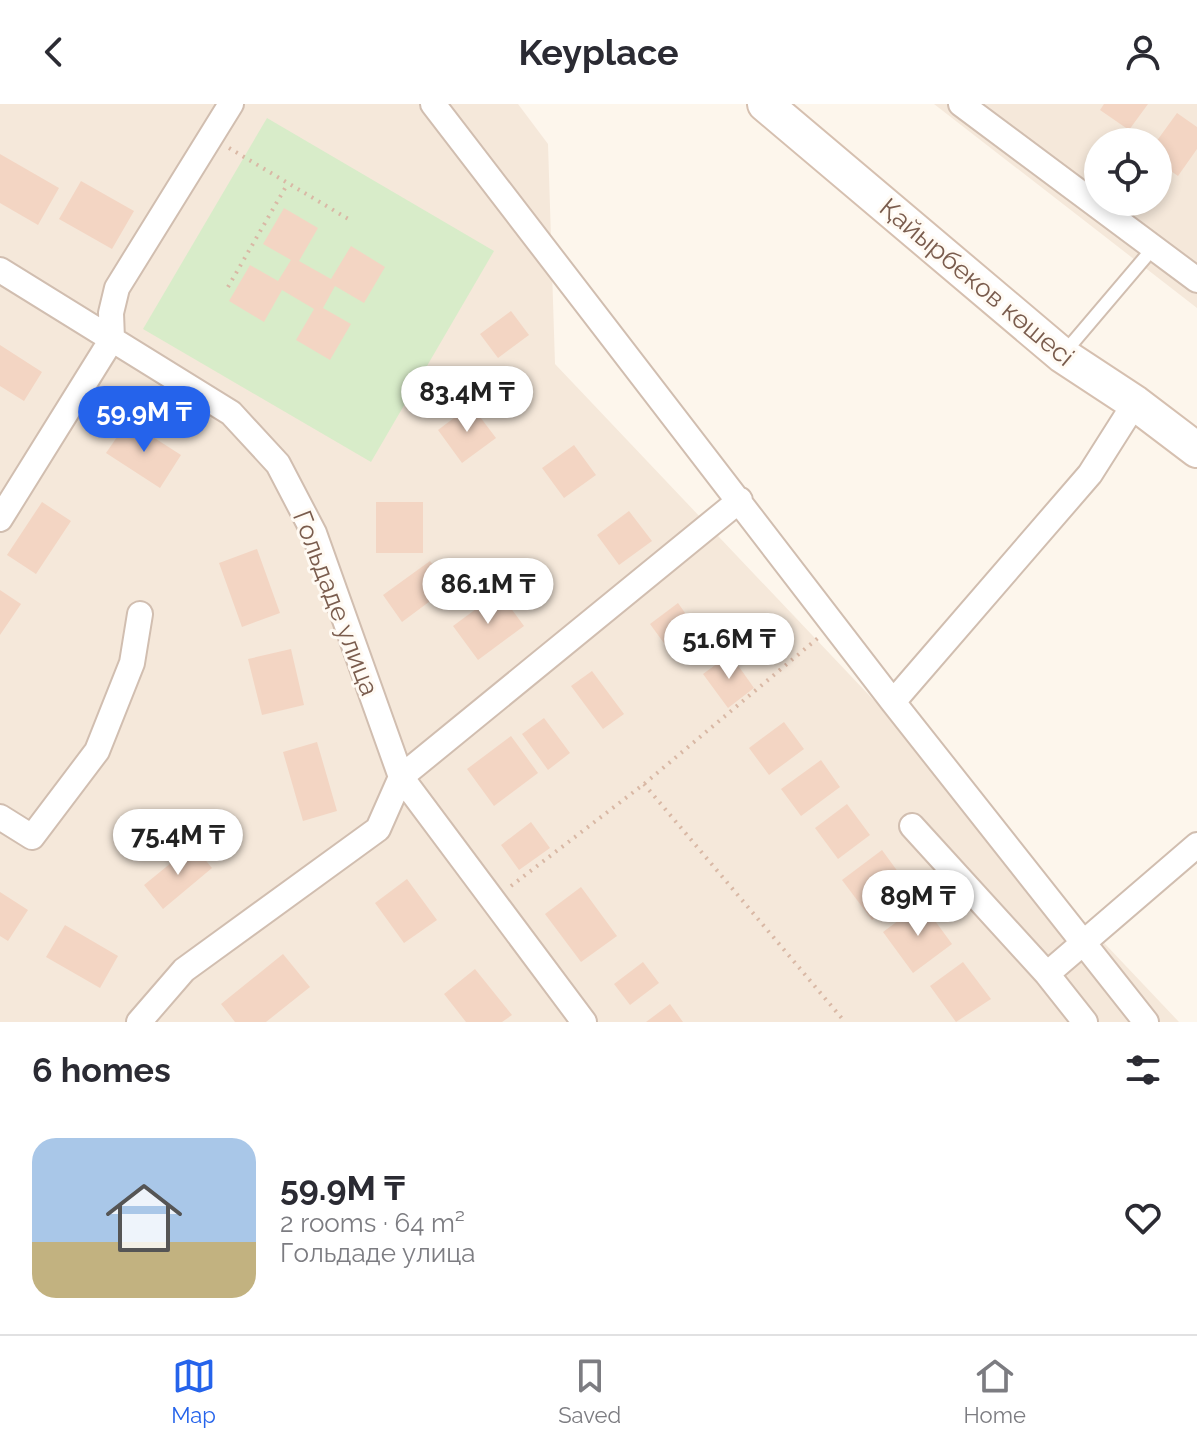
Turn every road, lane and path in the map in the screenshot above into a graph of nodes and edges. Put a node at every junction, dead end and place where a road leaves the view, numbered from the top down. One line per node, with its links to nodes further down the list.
1 (231, 104): 5 (street)
2 (433, 104): 16 (street)
3 (765, 104): 13 (main road, Қайырбеков көшесі)
4 (961, 104): 8 (street)
5 (210, 137): 6 (path); 12 (street)
6 (288, 183): 7 (path); 11 (path)
7 (350, 220)
8 (1154, 247): 10 (street); 13 (lane)
9 (0, 270): 12 (street, Гольдаде улица)
10 (1197, 280)
11 (228, 287)
12 (112, 339): 17 (street); 21 (street, Гольдаде улица)
13 (1062, 355): 14 (main road, Қайырбеков көшесі)
14 (1135, 403): 15 (main road, Қайырбеков көшесі); 20 (street)
15 (1197, 450)
16 (740, 500): 19 (street); 21 (street)
17 (0, 519)
18 (140, 614): 23 (street)
19 (835, 623): 20 (street); 22 (path)
20 (893, 702): 27 (street)
21 (401, 777): 26 (street, Гольдаде улица); 29 (street)
22 (644, 784): 26 (path); 31 (path)
23 (0, 817)
24 (912, 826): 28 (street)
25 (1197, 845): 27 (street)
26 (493, 900): 30 (street, Гольдаде улица)
27 (1085, 942): 28 (street); 33 (street)
28 (1047, 974): 32 (street)
29 (139, 1022)
30 (584, 1022)
31 (845, 1022)
32 (1085, 1022)
33 (1146, 1022)

